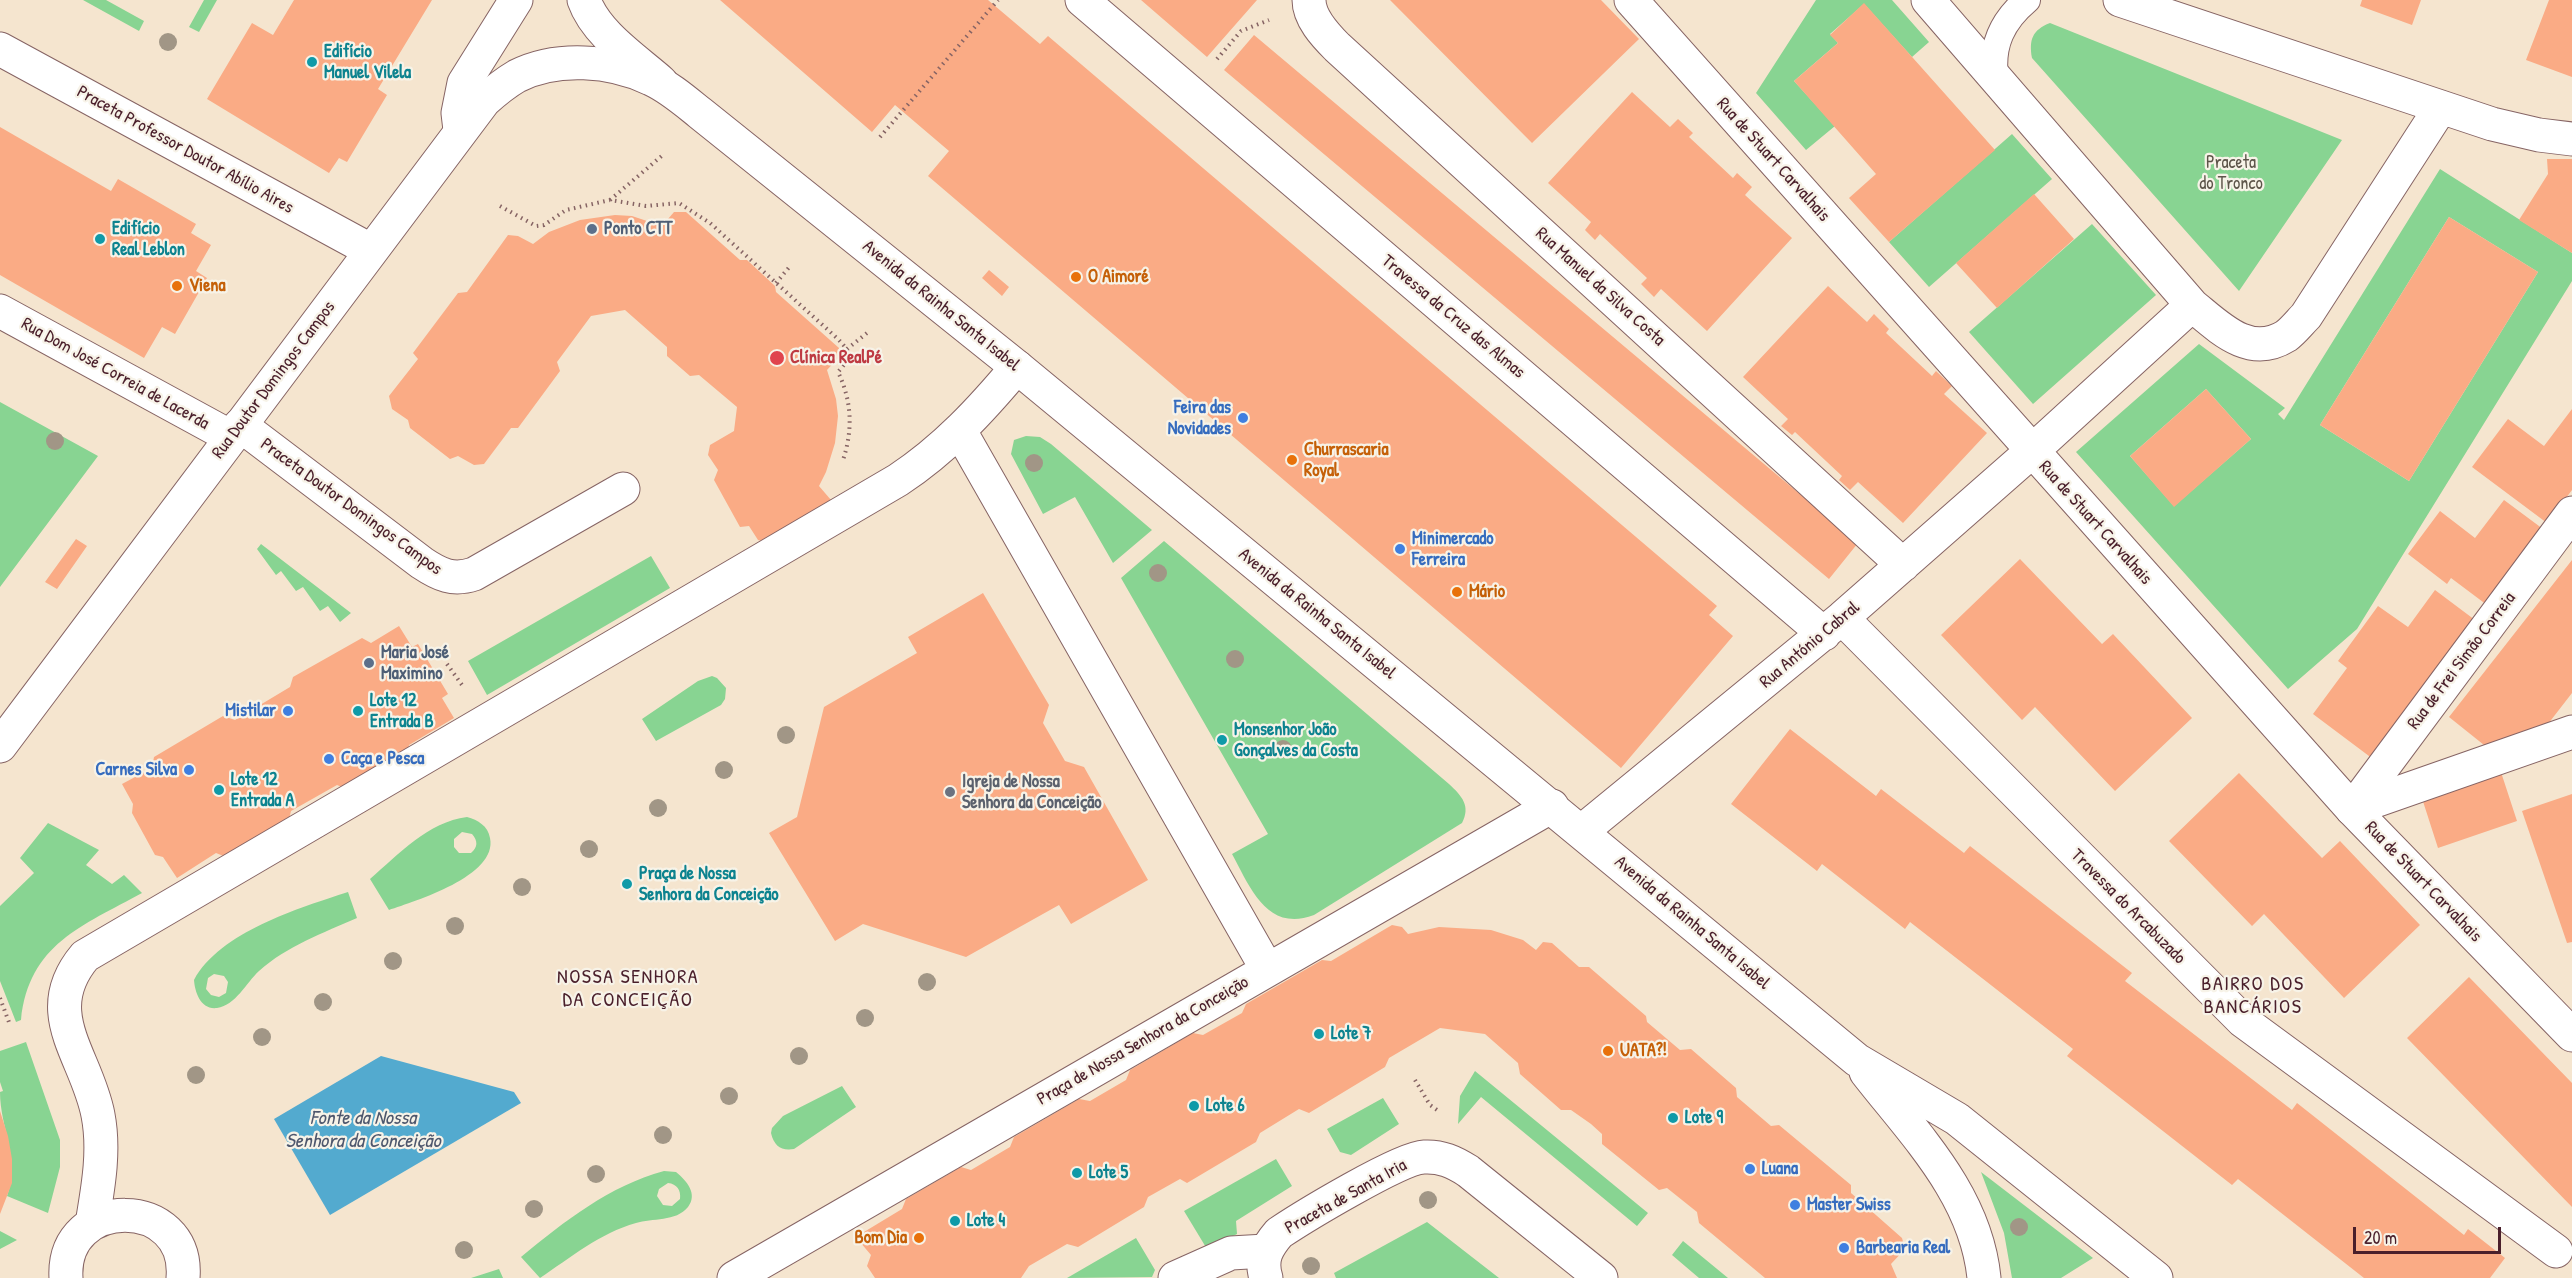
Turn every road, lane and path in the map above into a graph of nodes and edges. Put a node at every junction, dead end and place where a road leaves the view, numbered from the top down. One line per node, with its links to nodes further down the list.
1 (516, 0): 14 (street)
2 (584, 0): 12 (street)
3 (998, 0): 15 (path)
4 (1082, 0): 35 (street, Travessa da Cruz das Almas)
5 (1309, 0): 34 (street, Rua Manuel da Silva Costa)
6 (1631, 0): 30 (street, Rua de Stuart Carvalhais)
7 (2026, 0): 11 (lane)
8 (2120, 0): 13 (street)
9 (1942, 7): 11 (street)
10 (0, 49): 20 (street, Praceta Professor Doutor Abílio Aires)
11 (1995, 77): 23 (street)
12 (674, 93): 14 (street, Avenida da Rainha Santa Isabel); 27 (street, Avenida da Rainha Santa Isabel)
13 (2441, 107): 16 (street); 23 (street)
14 (460, 130): 20 (street, Rua Doutor Domingos Campos)
15 (880, 137)
16 (2572, 139)
17 (664, 154): 18 (path)
18 (610, 200): 19 (path); 22 (path)
19 (500, 206)
20 (370, 250): 28 (street, Rua Doutor Domingos Campos)
21 (791, 265): 22 (path)
22 (776, 283): 26 (path)
23 (2192, 305): 30 (street)
24 (0, 311): 28 (street, Rua Dom José Correia de Lacerda)
25 (867, 333): 26 (path)
26 (847, 350): 31 (path)
27 (1017, 368): 29 (street); 38 (street, Avenida da Rainha Santa Isabel)
28 (235, 431): 32 (street, Praceta Doutor Domingos Campos); 37 (street, Rua Doutor Domingos Campos)
29 (960, 431): 41 (street); 48 (street)
30 (2031, 452): 34 (street, Rua António Cabral); 39 (street, Rua de Stuart Carvalhais)
31 (842, 463)
32 (623, 489)
33 (2572, 513): 39 (street, Rua de Frei Simão Correia)
34 (1904, 565): 35 (street, Rua António Cabral)
35 (1833, 626): 40 (street, Rua António Cabral); 49 (street, Travessa do Arcabuzado)
36 (2572, 732): 39 (street)
37 (1, 744)
38 (1552, 806): 40 (street, Avenida da Rainha Santa Isabel); 41 (street, Praça de Nossa Senhora da Conceição)
39 (2352, 809): 44 (street, Rua de Stuart Carvalhais)
40 (1582, 831): 45 (street, Avenida da Rainha Santa Isabel)
41 (1267, 969): 53 (street, Praça de Nossa Senhora da Conceição)
42 (0, 998): 43 (path)
43 (10, 1025)
44 (2572, 1035)
45 (1857, 1060): 56 (street); 57 (street, Avenida da Rainha Santa Isabel)
46 (1415, 1080): 47 (path)
47 (1448, 1113)
48 (92, 1224): 51 (street); 52 (street)
49 (2556, 1251)
50 (1266, 1264): 54 (street); 55 (street, Praceta de Santa Iria)
51 (66, 1278)
52 (183, 1278)
53 (735, 1278)
54 (1175, 1278)
55 (1601, 1278)
56 (1984, 1278)
57 (2156, 1278)

